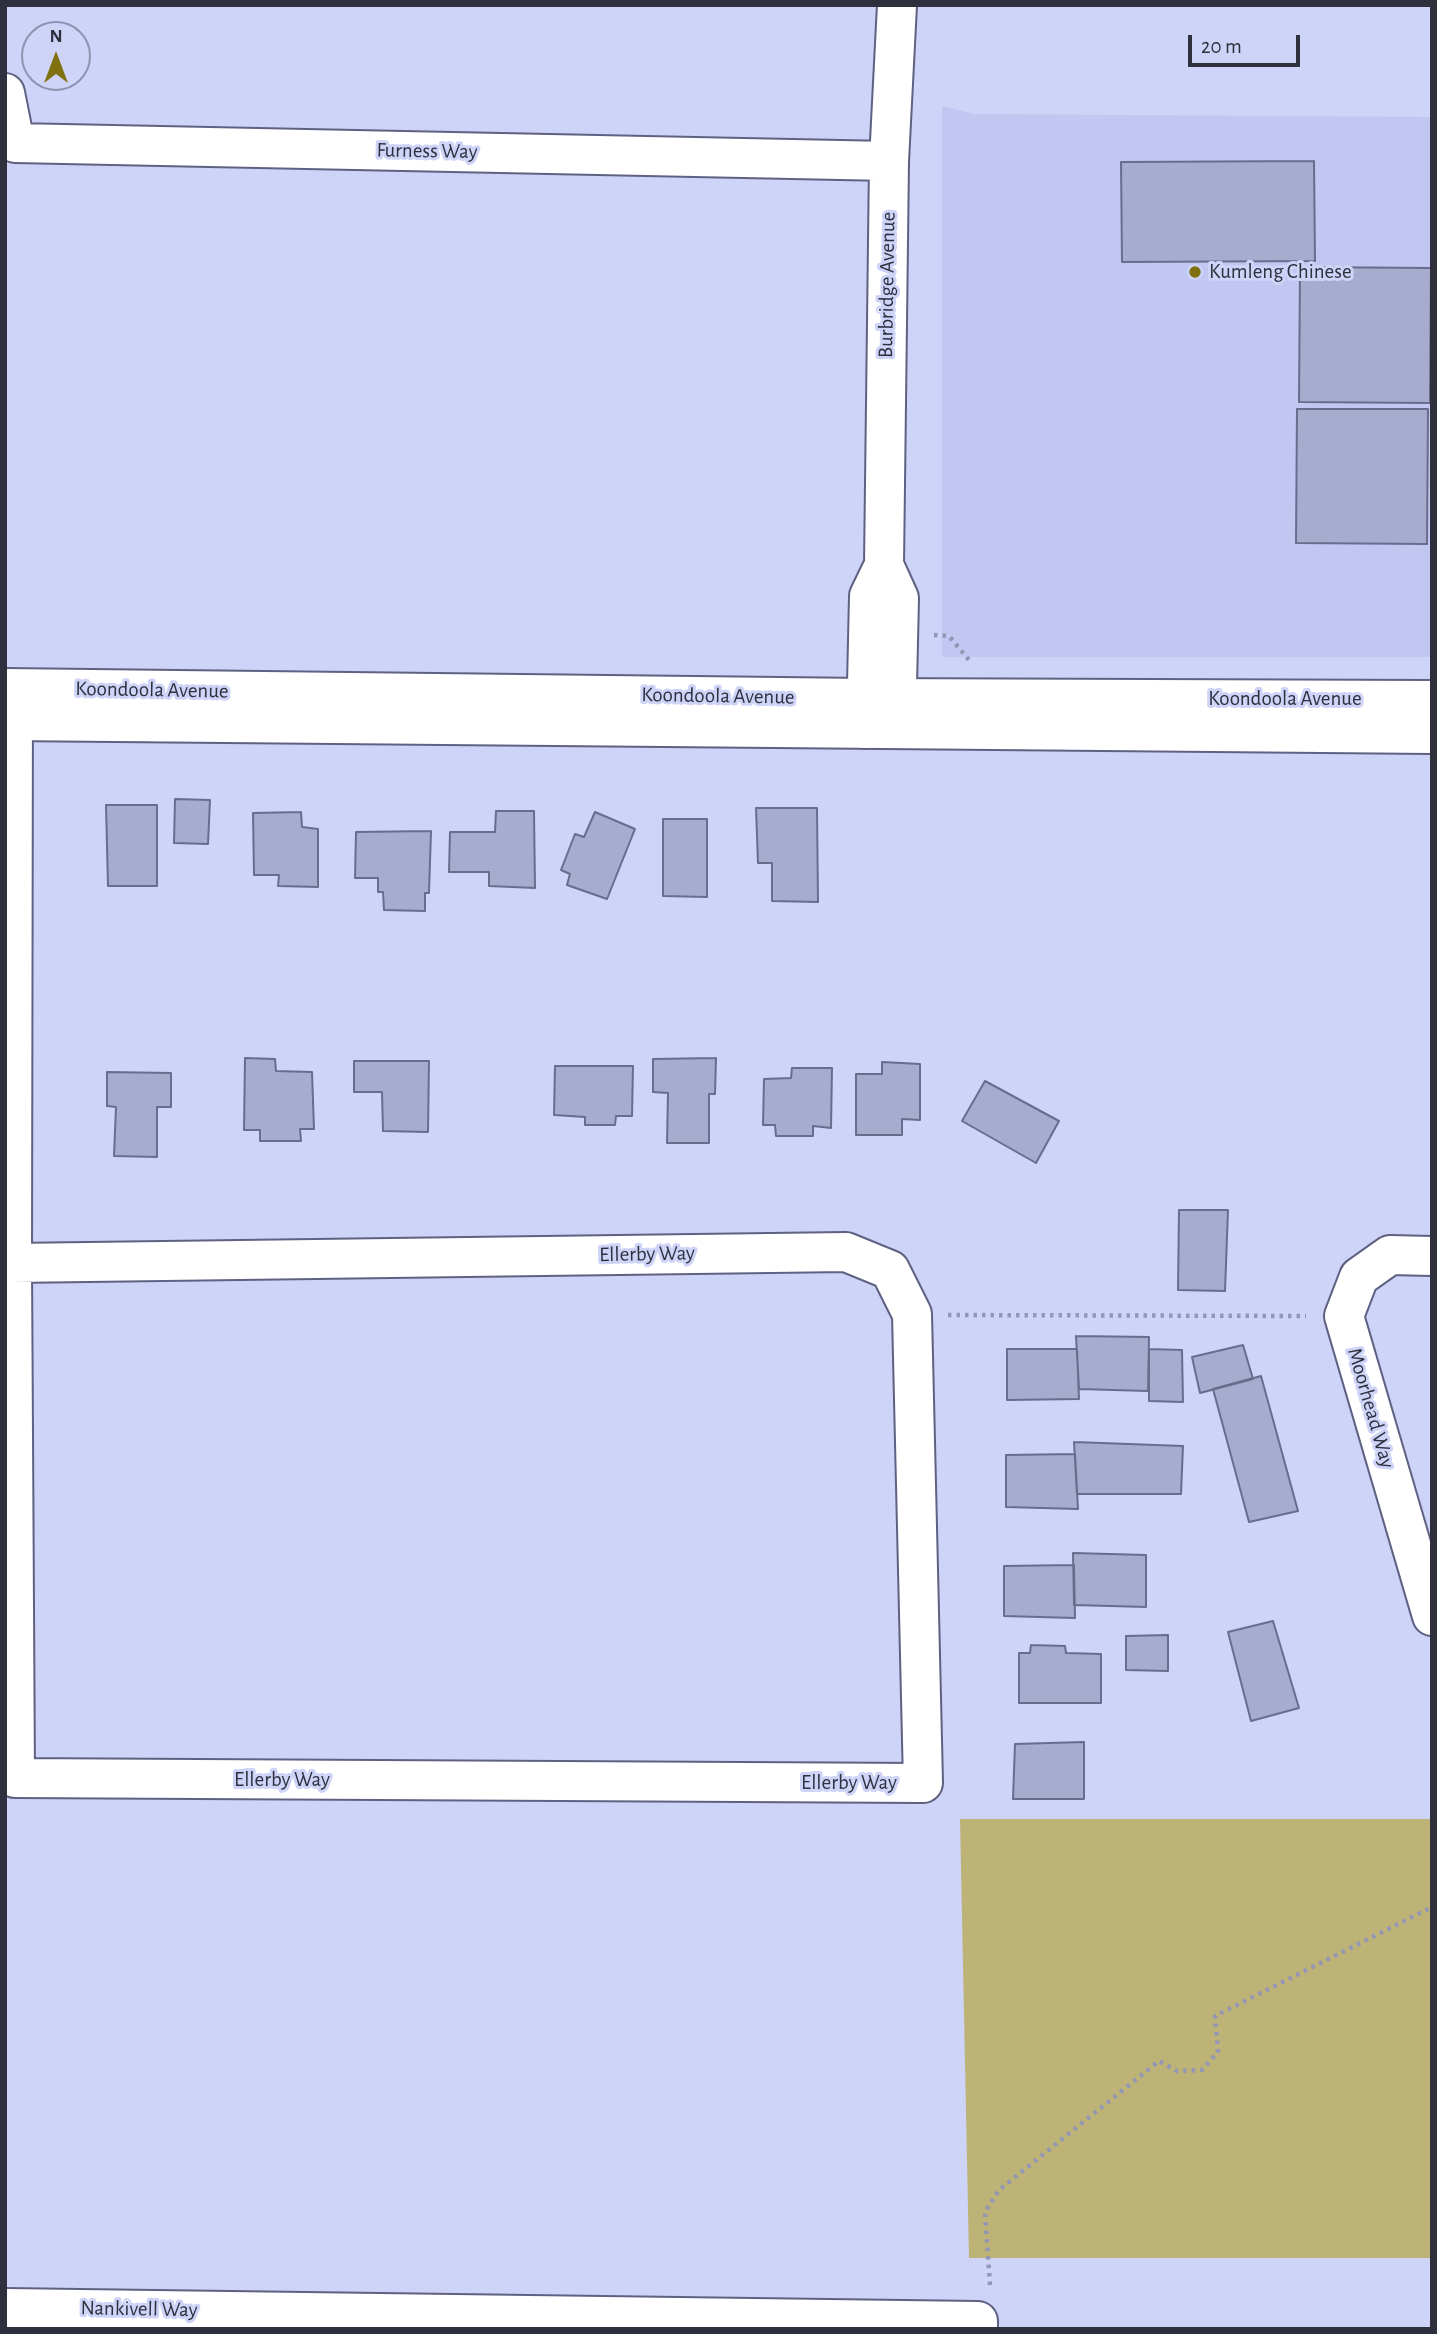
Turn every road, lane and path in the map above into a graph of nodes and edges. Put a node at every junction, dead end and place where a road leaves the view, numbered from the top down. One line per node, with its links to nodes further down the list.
1 (897, 5): 3 (street, Burbridge Avenue)
2 (5, 93): 3 (street, Furness Way)
3 (889, 161): 6 (street, Burbridge Avenue)
4 (1432, 700): 6 (street, Koondoola Avenue)
5 (9, 705): 6 (street, Koondoola Avenue); 9 (street, Ellerby Way)
6 (882, 713): 7 (street, Koondoola Avenue)
7 (1432, 734)
8 (1432, 1256): 11 (street)
9 (12, 1263): 10 (street, Ellerby Way); 10 (street, Ellerby Way)
10 (912, 1314): 11 (path)
11 (1344, 1316): 12 (street, Moorhead Way)
12 (1432, 1616)
13 (1432, 1907): 15 (path)
14 (5, 2308): 15 (street, Nankivell Way)
15 (978, 2325)

